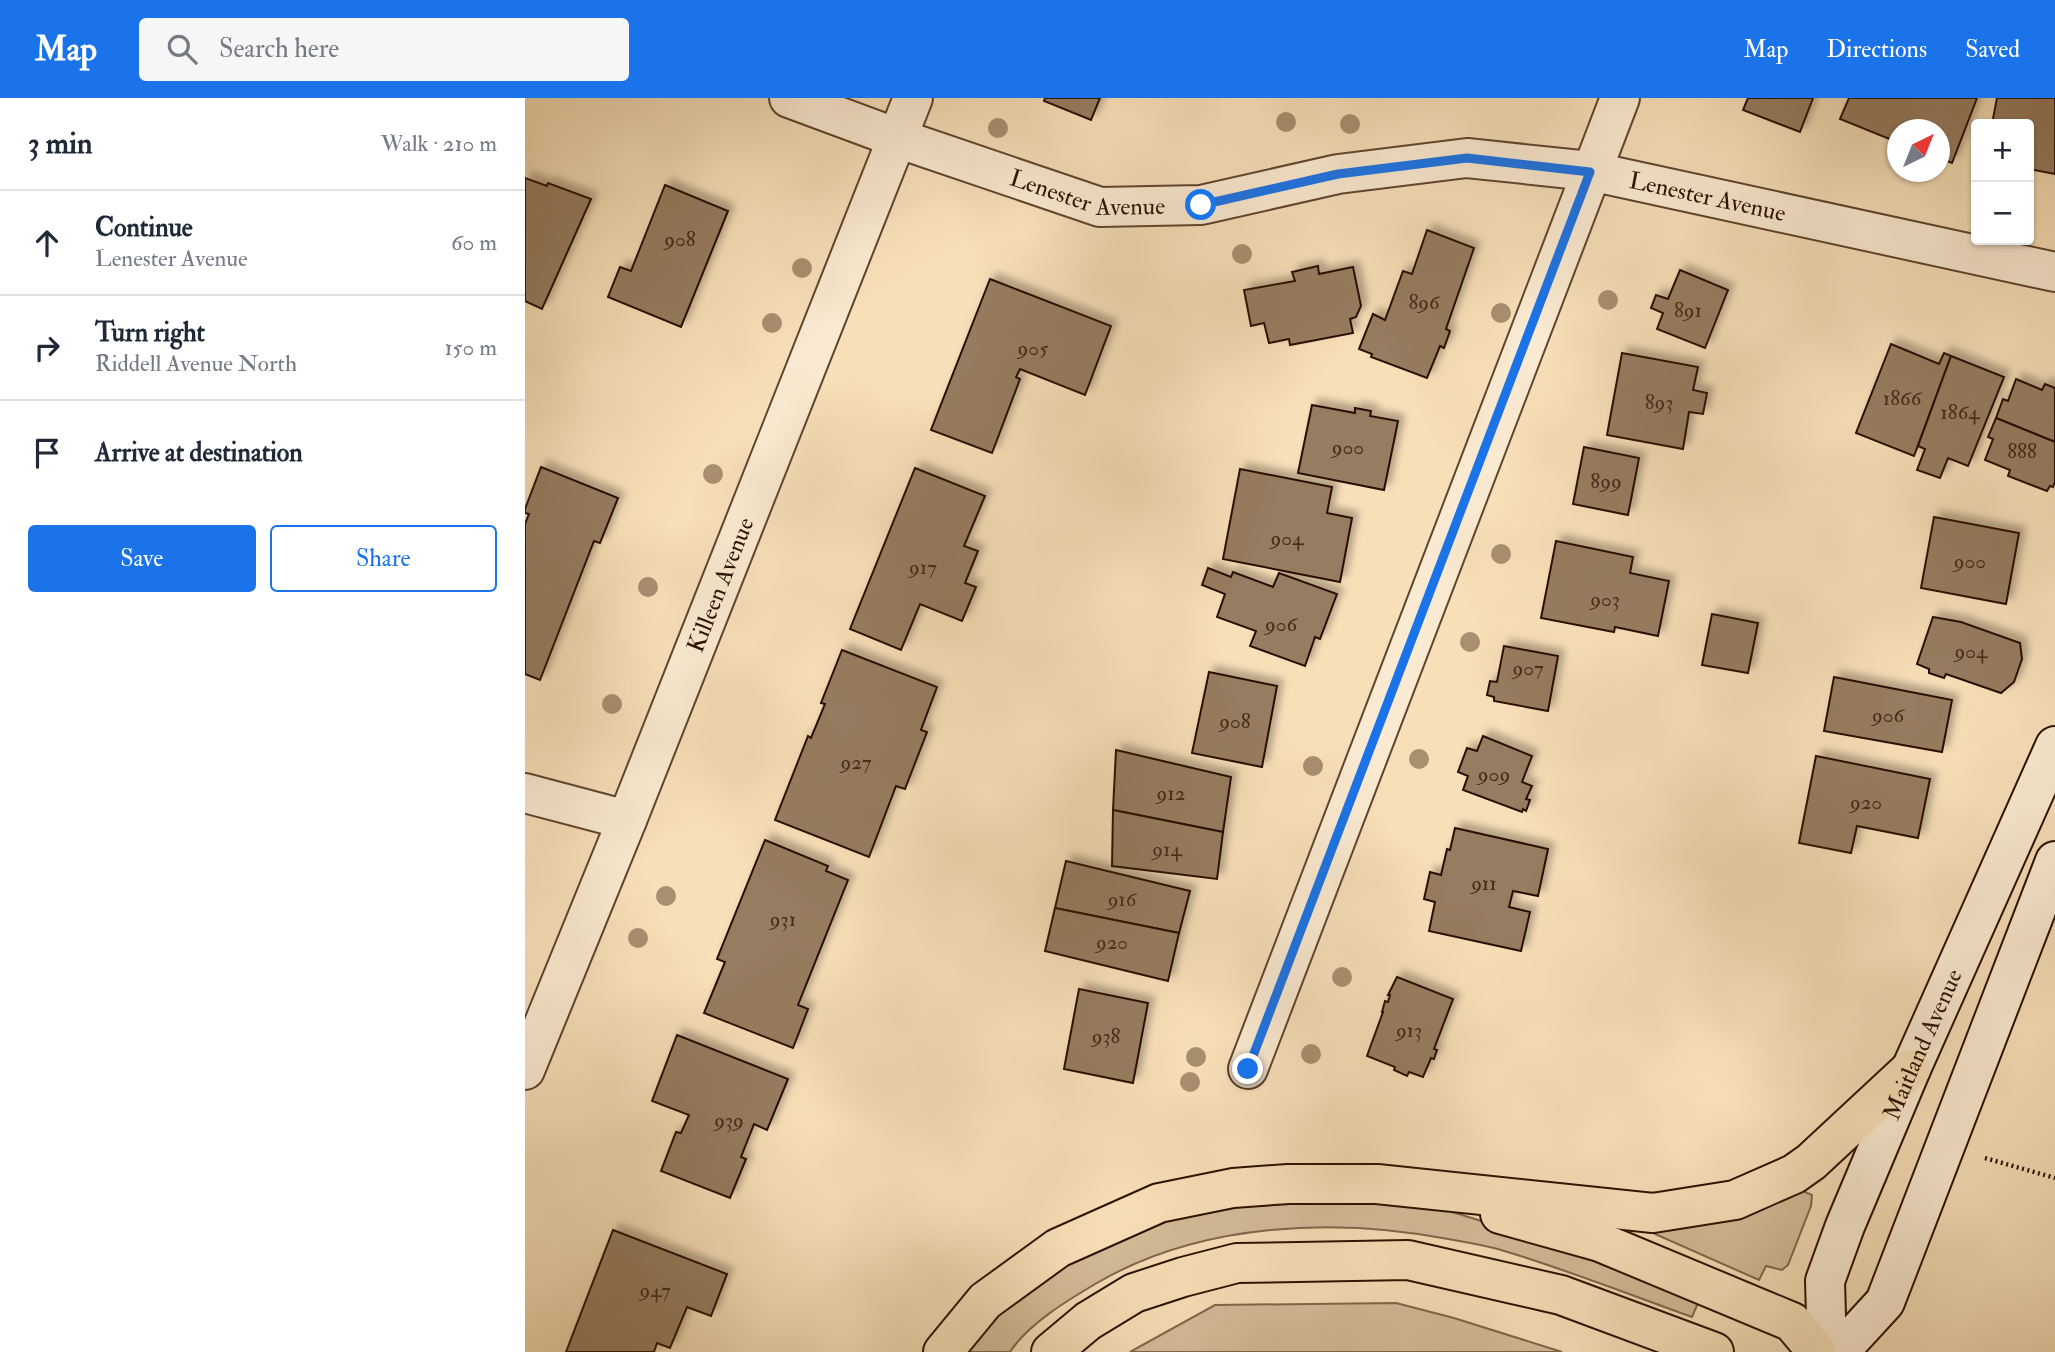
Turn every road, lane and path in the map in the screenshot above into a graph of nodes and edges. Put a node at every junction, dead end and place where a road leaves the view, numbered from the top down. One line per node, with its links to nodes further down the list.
1 (789, 98): 4 (street, Lenester Avenue)
2 (913, 98): 4 (street, Killeen Avenue)
3 (1620, 98): 5 (street)
4 (897, 138): 5 (street, Lenester Avenue); 9 (street, Killeen Avenue)
5 (1590, 172): 6 (street, Lenester Avenue); 11 (street)
6 (2055, 272)
7 (2055, 746): 12 (street, Maitland Avenue)
8 (525, 793): 9 (street)
9 (627, 820): 13 (street, Killeen Avenue)
10 (2055, 861): 22 (street)
11 (1248, 1069)
12 (1910, 1069): 16 (highway); 21 (street, Maitland Avenue)
13 (525, 1070)
14 (1982, 1157): 15 (path)
15 (2055, 1178)
16 (1377, 1184): 17 (highway); 20 (highway)
17 (943, 1352)
18 (1051, 1352): 19 (highway)
19 (1714, 1352)
20 (1817, 1352)
21 (1827, 1352)
22 (1839, 1352)

